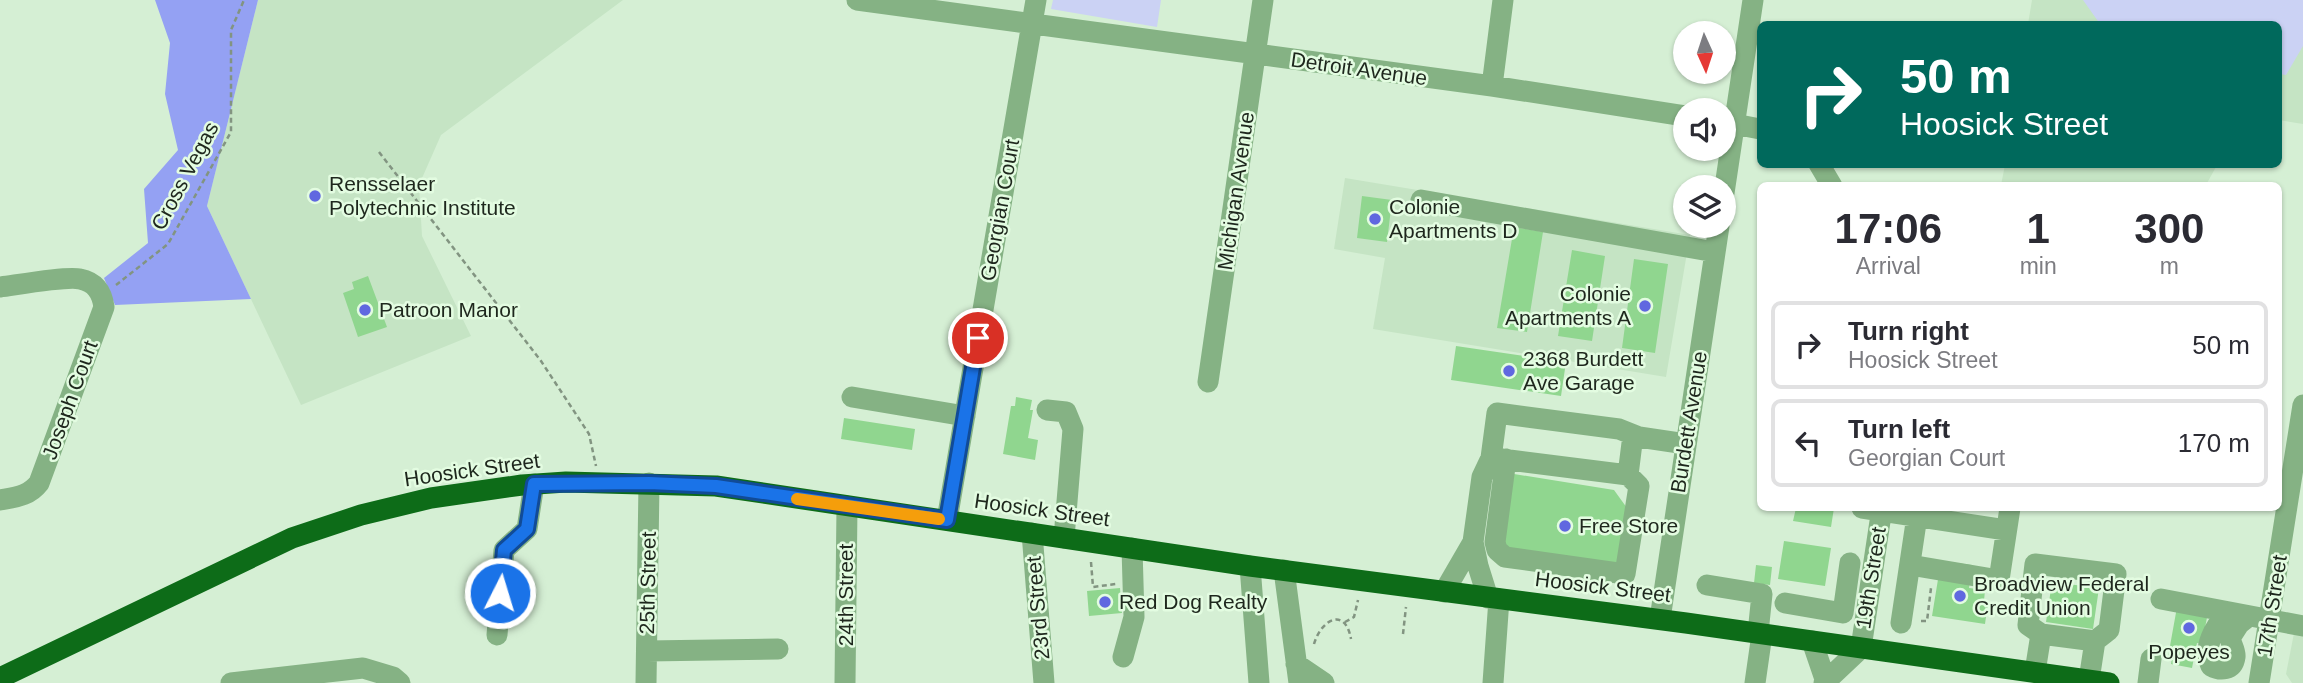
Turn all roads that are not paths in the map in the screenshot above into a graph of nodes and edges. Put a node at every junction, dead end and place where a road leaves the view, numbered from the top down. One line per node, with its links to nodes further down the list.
1 (857, 0): 6 (street, Detroit Avenue)
2 (1036, 0): 6 (street, Georgian Court)
3 (1263, 0): 7 (street, Michigan Avenue)
4 (1503, 0): 8 (street)
5 (1753, 0): 9 (street)
6 (1032, 24): 7 (street, Detroit Avenue); 21 (street, Georgian Court)
7 (1256, 55): 8 (street, Detroit Avenue); 17 (street, Michigan Avenue)
8 (1492, 86): 10 (street, Detroit Avenue)
9 (1734, 98)
10 (1673, 114)
11 (1736, 124): 12 (street)
12 (1757, 128)
13 (1422, 200): 15 (street)
14 (1717, 238): 15 (street, Burdett Avenue)
15 (1715, 251): 23 (street, Burdett Avenue)
16 (0, 287): 28 (street, Joseph Court)
17 (1208, 382)
18 (852, 397): 21 (street)
19 (2303, 405): 52 (street, 17th Street)
20 (1047, 410): 37 (street)
21 (965, 416): 34 (street, Georgian Court)
22 (1633, 435): 23 (street); 24 (street); 25 (street)
23 (1686, 444): 51 (street, Burdett Avenue)
24 (1499, 459): 25 (street); 25 (street); 38 (street)
25 (1628, 475)
26 (649, 483): 27 (highway, Hoosick Street); 29 (highway, Hoosick Street); 62 (street, 25th Street)
27 (534, 484): 57 (street); 67 (highway, Hoosick Street)
28 (0, 500)
29 (847, 506): 34 (highway, Hoosick Street); 73 (street, 24th Street)
30 (1875, 511): 46 (street, 19th Street)
31 (1891, 511): 33 (street)
32 (2009, 511): 35 (street)
33 (1917, 516): 35 (street); 41 (street)
34 (947, 520): 36 (highway, Hoosick Street)
35 (2006, 530): 41 (street)
36 (1032, 533): 37 (highway, Hoosick Street); 74 (street, 23rd Street)
37 (1064, 538): 39 (highway, Hoosick Street)
38 (1473, 542): 47 (street); 48 (street)
39 (1132, 548): 42 (highway, Hoosick Street); 63 (street)
40 (1850, 564): 45 (street)
41 (1910, 565): 53 (street)
42 (1250, 566): 43 (highway, Hoosick Street); 75 (street)
43 (1284, 570): 47 (highway, Hoosick Street); 66 (street)
44 (1707, 585): 55 (street)
45 (1847, 586): 46 (street); 50 (street)
46 (1869, 589): 60 (street, 19th Street)
47 (1444, 592): 48 (highway, Hoosick Street)
48 (1493, 599): 51 (highway, Hoosick Street); 77 (street)
49 (2161, 599): 52 (street)
50 (1784, 603)
51 (1660, 619): 55 (highway, Hoosick Street)
52 (2270, 621): 54 (street); 80 (street, 17th Street)
53 (1901, 623)
54 (2303, 626)
55 (1760, 633): 58 (highway, Hoosick Street); 78 (street)
56 (2041, 634): 59 (street); 59 (street); 65 (street)
57 (496, 635)
58 (1812, 641): 60 (highway, Hoosick Street); 68 (street)
59 (2095, 642): 69 (street)
60 (1861, 648): 65 (highway, Hoosick Street); 68 (street)
61 (778, 649): 62 (street)
62 (647, 650): 72 (street, 25th Street)
63 (1123, 657)
64 (2151, 659): 79 (street)
65 (2035, 672): 69 (highway, Hoosick Street)
66 (1298, 673): 76 (street)
67 (0, 678)
68 (1824, 681)
69 (2099, 682)
70 (231, 683): 71 (street)
71 (400, 683)
72 (646, 683)
73 (845, 683)
74 (1044, 683)
75 (1259, 683)
76 (1324, 683)
77 (1493, 683)
78 (1755, 683)
79 (2148, 683)
80 (2259, 683)

